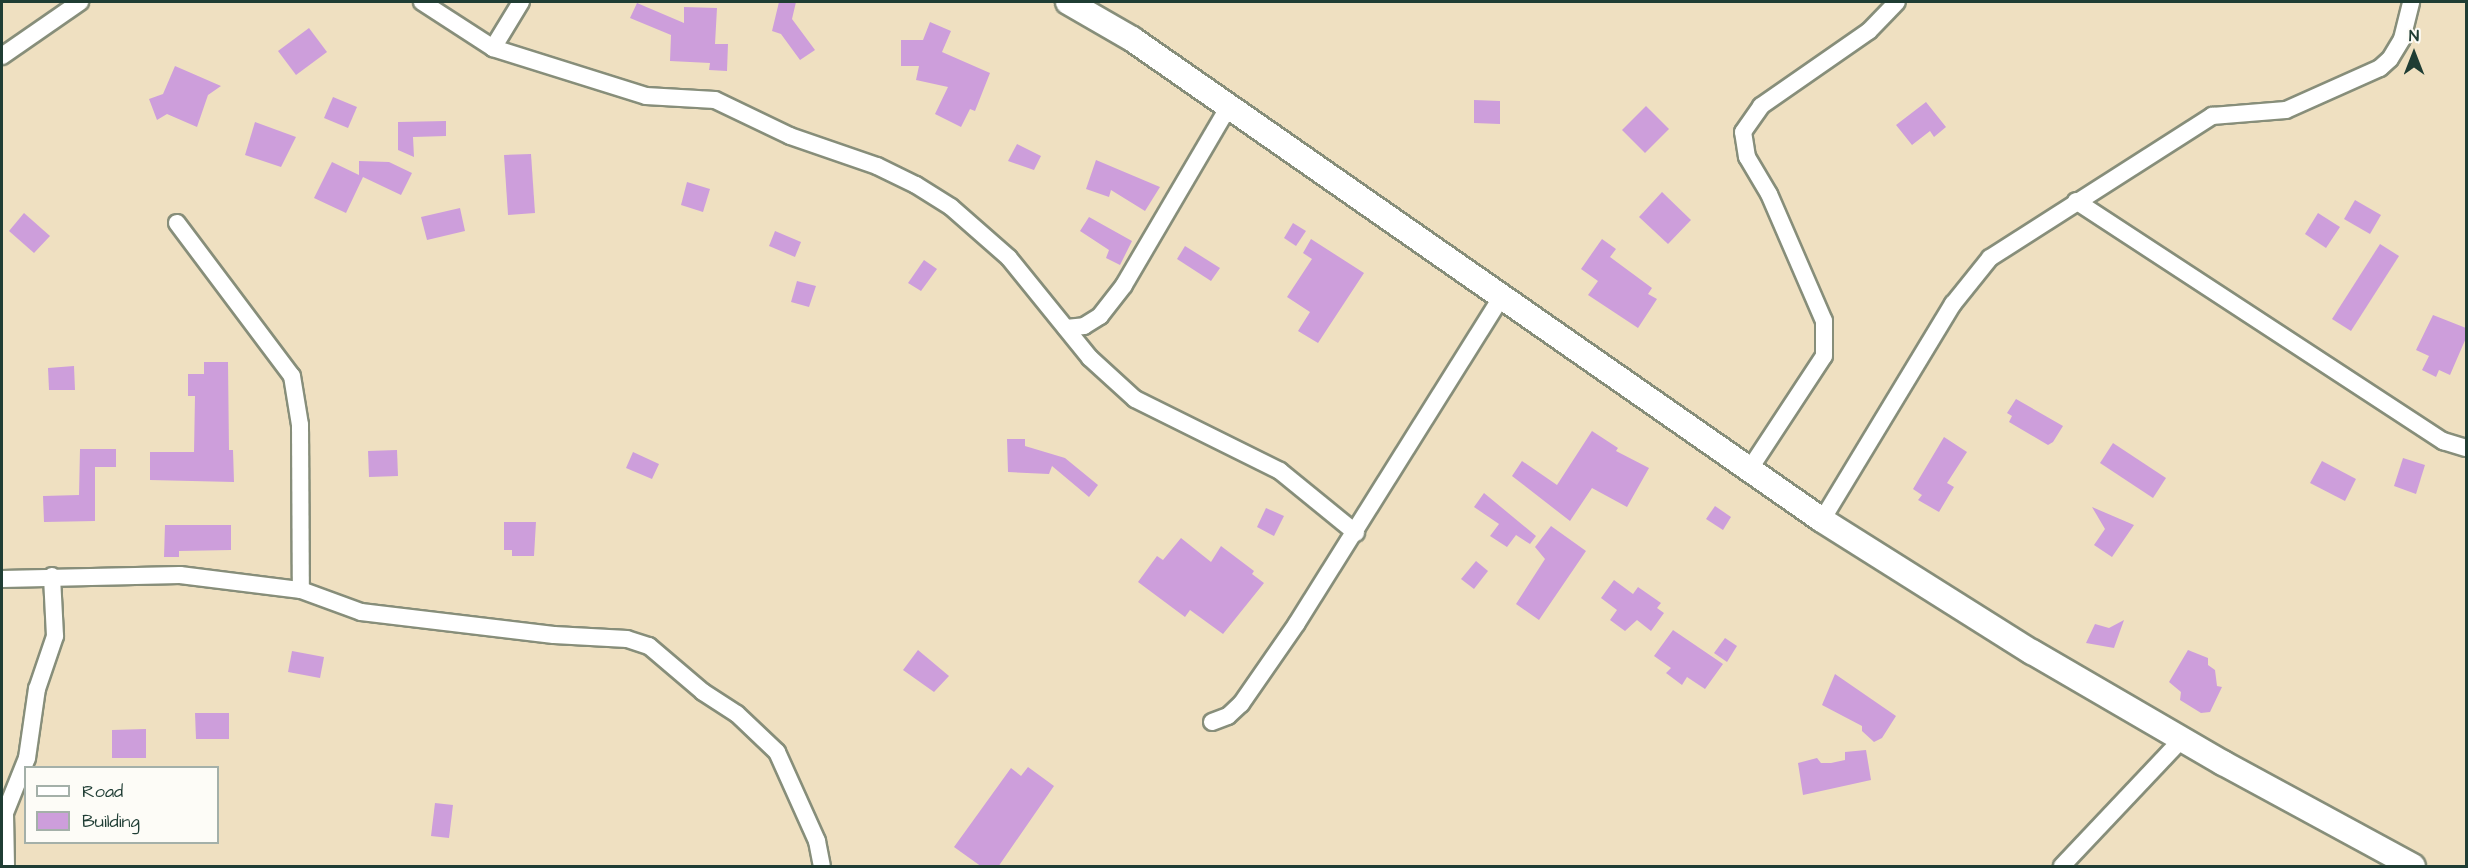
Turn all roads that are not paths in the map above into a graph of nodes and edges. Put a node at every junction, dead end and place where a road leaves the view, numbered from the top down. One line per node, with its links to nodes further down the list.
1 (80, 2): 8 (street)
2 (422, 2): 7 (street)
3 (521, 2): 7 (street)
4 (1068, 2): 9 (street)
5 (2411, 2): 10 (street)
6 (1899, 3): 15 (street)
7 (493, 48): 13 (street)
8 (2, 56)
9 (1229, 106): 12 (street); 13 (street)
10 (2076, 201): 14 (street); 16 (street)
11 (177, 224): 20 (street)
12 (1500, 299): 15 (street); 17 (street)
13 (1066, 328): 17 (street)
14 (2466, 448)
15 (1749, 470): 16 (street)
16 (1822, 520): 22 (street)
17 (1356, 533): 21 (street)
18 (52, 576): 19 (street); 20 (street); 23 (street)
19 (2, 579)
20 (301, 590): 24 (street)
21 (1212, 722)
22 (2182, 738): 25 (street); 26 (street)
23 (6, 867)
24 (822, 867)
25 (2062, 867)
26 (2413, 867)

